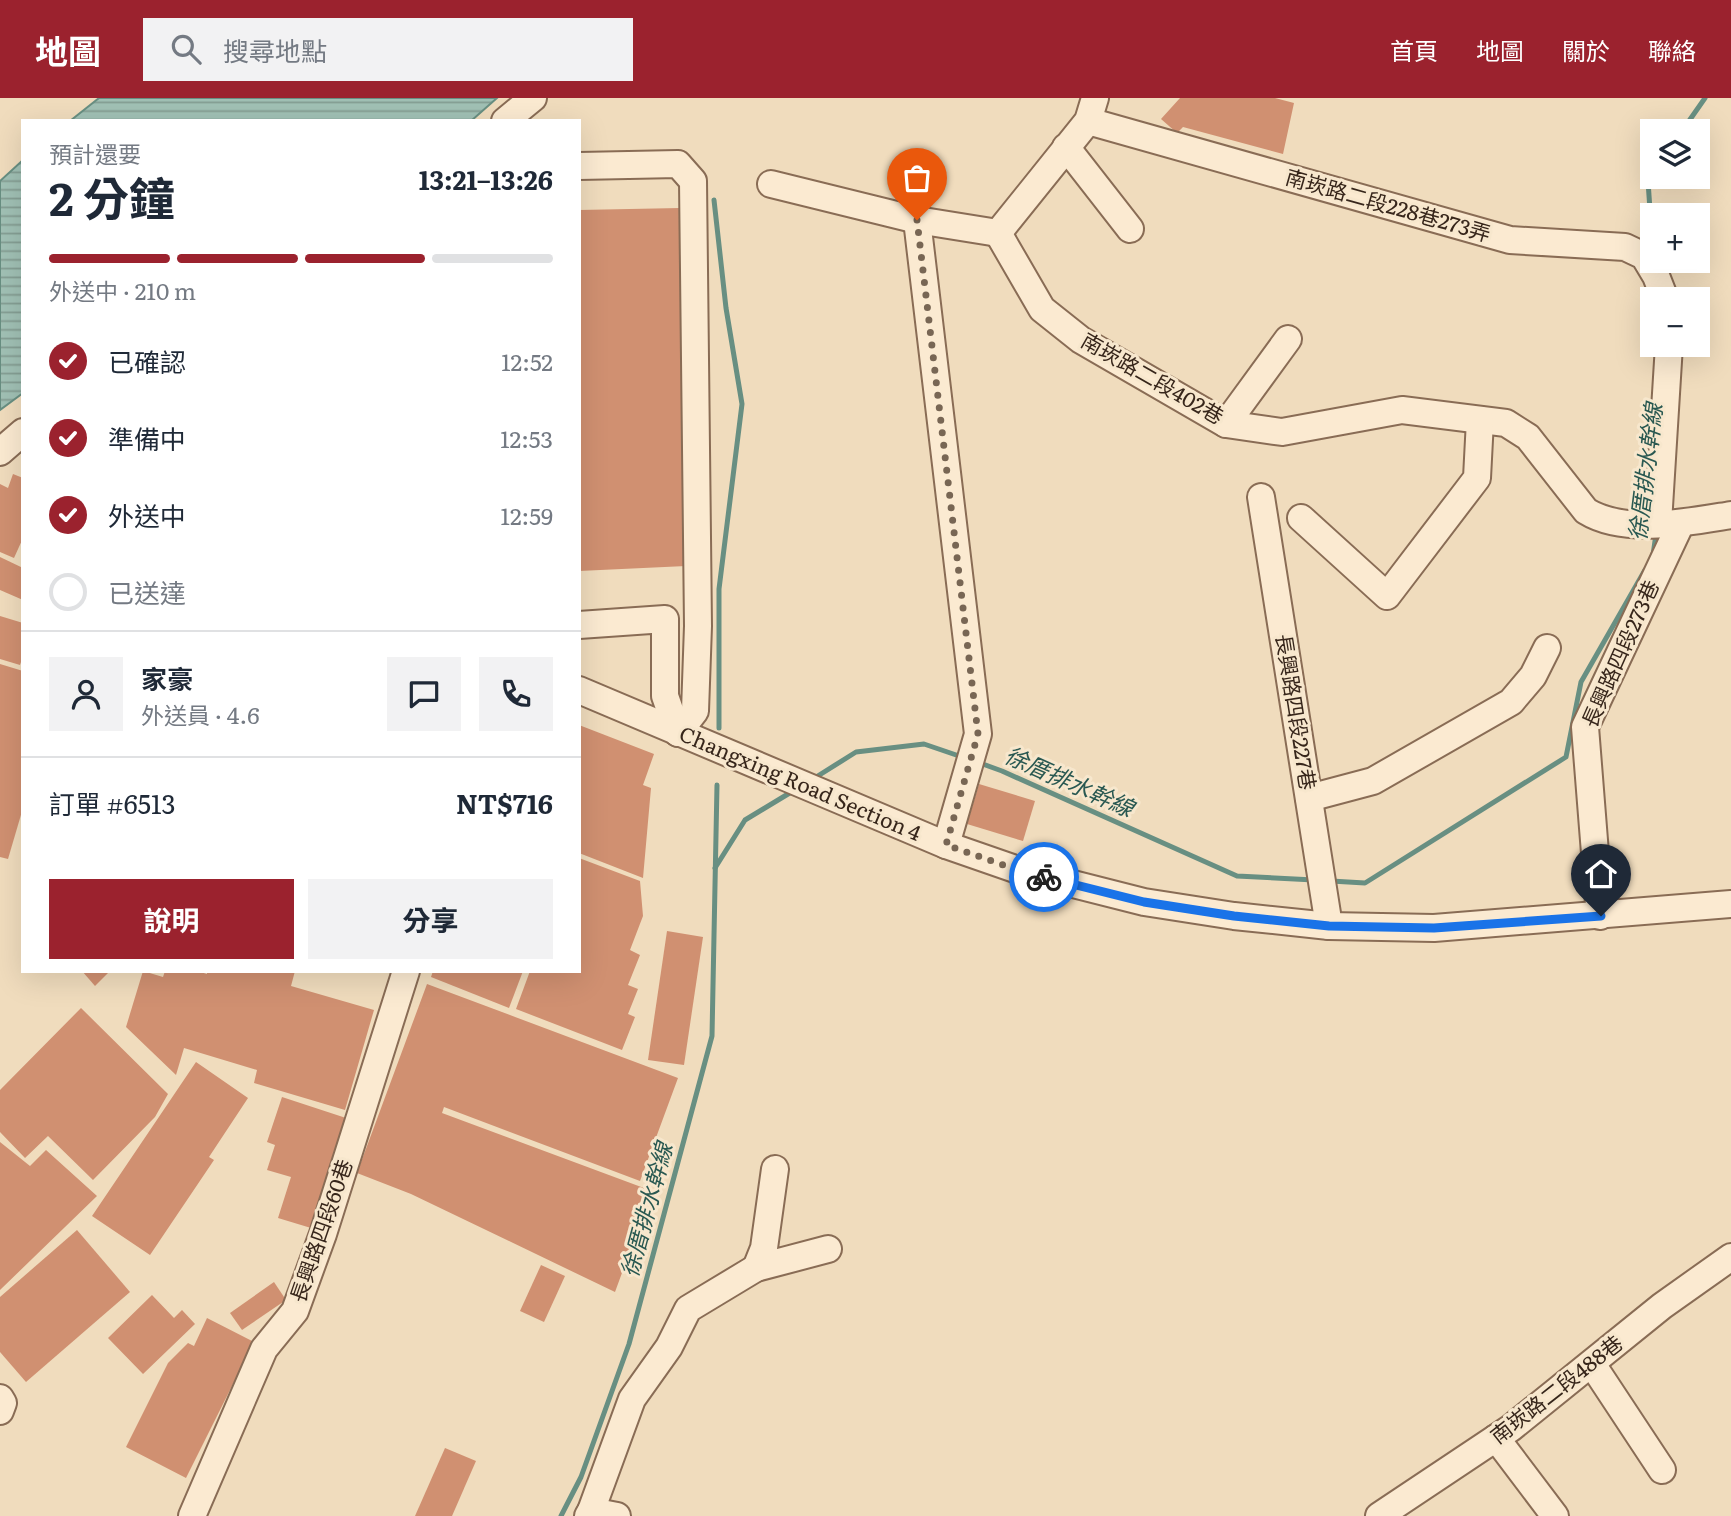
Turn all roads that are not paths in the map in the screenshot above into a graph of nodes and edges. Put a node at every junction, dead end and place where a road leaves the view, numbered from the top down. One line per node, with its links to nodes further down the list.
1 (533, 98): 3 (street)
2 (1092, 110): 4 (street); 10 (street, 南崁路二段228巷273弄)
3 (507, 119)
4 (1066, 147): 8 (street); 9 (street)
5 (581, 166): 19 (street)
6 (771, 184): 7 (street)
7 (917, 220): 9 (street); 26 (street)
8 (1130, 229)
9 (998, 233): 14 (street, 南崁路二段402巷)
10 (1660, 287)
11 (1288, 339): 14 (street)
12 (1669, 357): 18 (street)
13 (1480, 420): 14 (street, 南崁路二段402巷); 17 (street); 18 (street, 南崁路二段402巷)
14 (1226, 424)
15 (1261, 497): 25 (street, 長興路四段227巷)
16 (1731, 515): 18 (street, 南崁路二段402巷)
17 (1301, 518)
18 (1670, 523): 28 (street, 長興路四段273巷)
19 (698, 615): 20 (street); 24 (street)
20 (664, 620): 21 (street); 24 (street)
21 (581, 625)
22 (1547, 648): 25 (street)
23 (581, 691): 24 (street, Changxing Road Section 4)
24 (678, 733): 26 (street, Changxing Road Section 4)
25 (1309, 798): 29 (street, 長興路四段227巷)
26 (946, 845): 29 (street, Changxing Road Section 4)
27 (1731, 904): 28 (street, Changxing Road Section 4)
28 (1601, 916): 29 (street, Changxing Road Section 4)
29 (1329, 926)
30 (405, 973): 41 (street, 長興路四段60巷)
31 (775, 1169): 34 (street)
32 (828, 1249): 34 (street)
33 (1731, 1258): 35 (street, 南崁路二段488巷)
34 (757, 1268): 40 (street)
35 (1592, 1364): 38 (street, 南崁路二段488巷); 39 (street)
36 (0, 1398): 37 (street)
37 (0, 1411)
38 (1496, 1438): 43 (street, 南崁路二段488巷); 44 (street)
39 (1662, 1470)
40 (590, 1513): 42 (street)
41 (192, 1516)
42 (617, 1516)
43 (1379, 1516)
44 (1555, 1516)

